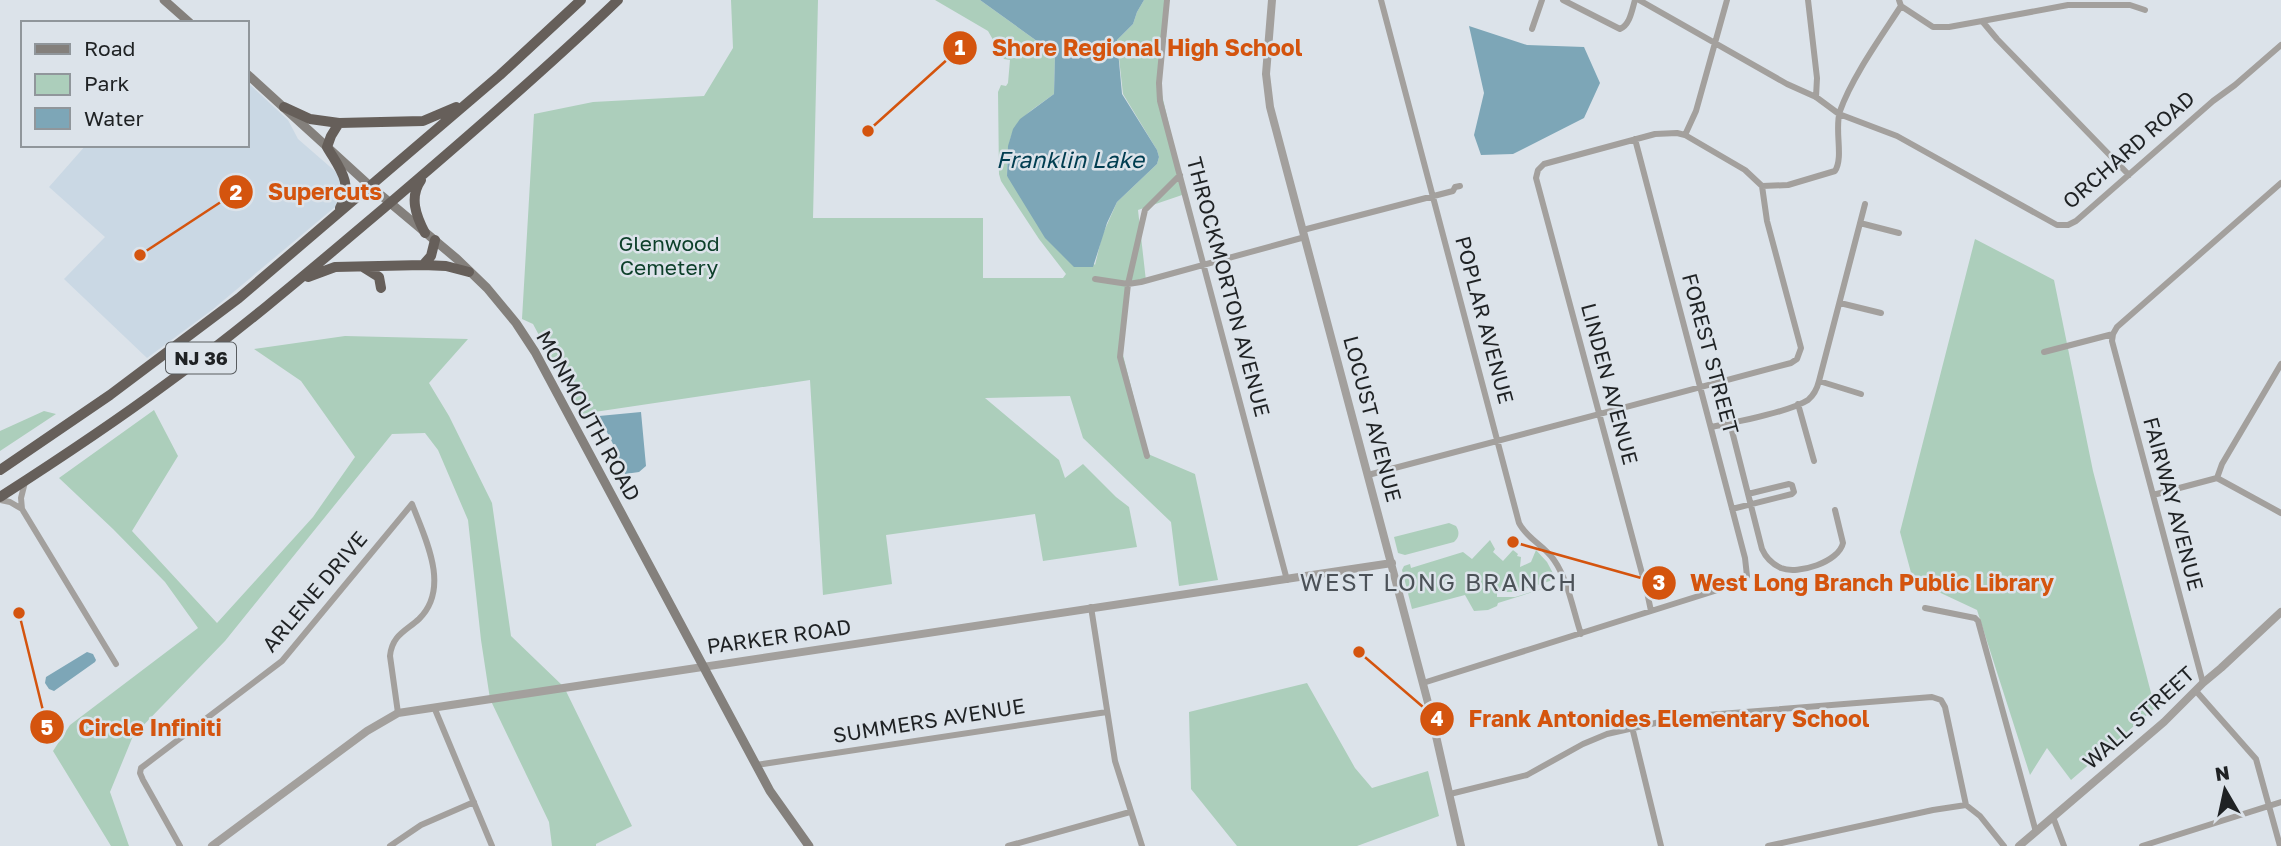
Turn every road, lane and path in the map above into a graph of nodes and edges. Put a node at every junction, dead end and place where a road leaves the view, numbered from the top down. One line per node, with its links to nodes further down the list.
1 (164, 0): 14 (main road)
2 (581, 0): 21 (highway, NJ 36)
3 (618, 0): 28 (highway, NJ 36)
4 (1167, 0): 29 (street, THROCKMORTON AVENUE)
5 (1272, 0): 40 (street, LOCUST AVENUE)
6 (1381, 0): 35 (street, POPLAR AVENUE)
7 (1542, 0): 16 (street)
8 (1563, 0): 9 (street)
9 (1637, 0): 17 (street, ORCHARD ROAD)
10 (1727, 0): 17 (street)
11 (1808, 0): 20 (street)
12 (1900, 3): 15 (street); 23 (street)
13 (2145, 10): 15 (street)
14 (188, 21)
15 (1982, 21): 30 (street)
16 (1532, 29)
17 (1715, 43): 20 (street, ORCHARD ROAD); 25 (street)
18 (2281, 45): 30 (street, ORCHARD ROAD)
19 (248, 75): 22 (main road, MONMOUTH ROAD)
20 (1816, 97): 23 (street, ORCHARD ROAD)
21 (468, 102): 24 (highway); 32 (highway, NJ 36)
22 (284, 107): 24 (highway); 27 (main road, MONMOUTH ROAD)
23 (1839, 114): 30 (street, ORCHARD ROAD); 34 (street)
24 (339, 123): 27 (highway)
25 (1685, 135): 26 (street); 34 (street)
26 (1635, 139): 57 (street, FOREST STREET); 60 (street, LINDEN AVENUE)
27 (327, 147): 32 (main road, MONMOUTH ROAD); 38 (highway)
28 (427, 172): 36 (highway, NJ 36); 42 (highway)
29 (1180, 175): 43 (street, THROCKMORTON AVENUE); 49 (street)
30 (2129, 176)
31 (2281, 183): 53 (street)
32 (370, 186): 36 (main road, MONMOUTH ROAD); 38 (highway, NJ 36)
33 (1460, 186): 35 (street)
34 (1762, 186): 57 (street)
35 (1433, 195): 40 (street); 63 (street, POPLAR AVENUE)
36 (390, 203): 42 (main road, MONMOUTH ROAD); 48 (highway, NJ 36)
37 (1865, 204): 39 (street)
38 (337, 213): 66 (highway, NJ 36)
39 (1860, 223): 41 (street); 51 (street)
40 (1304, 233): 43 (street); 67 (street, LOCUST AVENUE)
41 (1899, 233)
42 (430, 237): 44 (highway); 46 (main road, MONMOUTH ROAD)
43 (1204, 264): 49 (street); 79 (street, THROCKMORTON AVENUE)
44 (423, 265): 45 (highway); 46 (highway)
45 (361, 266): 48 (highway); 50 (highway)
46 (469, 272): 86 (main road, MONMOUTH ROAD)
47 (1095, 279): 49 (street)
48 (298, 280): 69 (highway, NJ 36)
49 (1128, 284): 64 (street)
50 (381, 288)
51 (1840, 303): 52 (street); 56 (street)
52 (1881, 313)
53 (2113, 334): 54 (street); 71 (street, FAIRWAY AVENUE)
54 (2044, 352)
55 (2281, 364): 68 (street)
56 (1819, 381): 58 (street); 59 (street)
57 (1700, 387): 60 (street); 62 (street, FOREST STREET)
58 (1861, 394)
59 (1798, 404): 61 (street); 65 (street)
60 (1599, 414): 63 (street); 82 (street, LINDEN AVENUE)
61 (1730, 423): 62 (street); 70 (street)
62 (1711, 427): 75 (street, FOREST STREET)
63 (1498, 441): 67 (street); 84 (street, POPLAR AVENUE)
64 (1147, 456)
65 (1814, 461)
66 (0, 470)
67 (1368, 475): 78 (street, LOCUST AVENUE)
68 (2217, 478): 71 (street); 77 (street)
69 (26, 481): 72 (highway, NJ 36); 74 (street)
70 (1748, 494): 73 (street); 73 (street)
71 (2153, 495): 88 (street, FAIRWAY AVENUE)
72 (0, 499): 74 (street)
73 (1751, 505): 75 (street); 76 (street)
74 (22, 509): 85 (street)
75 (1732, 509): 82 (street, FOREST STREET)
76 (1835, 510)
77 (2281, 513)
78 (1392, 563): 79 (street, PARKER ROAD); 87 (street, LOCUST AVENUE)
79 (1287, 580): 80 (street, PARKER ROAD)
80 (1091, 607): 86 (street, PARKER ROAD); 91 (street)
81 (1925, 608): 102 (street)
82 (1651, 611): 84 (street)
83 (2281, 612): 88 (street, WALL STREET)
84 (1581, 634): 87 (street)
85 (116, 664)
86 (703, 666): 90 (street, PARKER ROAD); 94 (main road, MONMOUTH ROAD)
87 (1423, 683): 95 (street, LOCUST AVENUE)
88 (2203, 683): 89 (street, WALL STREET)
89 (2196, 691): 99 (street); 101 (street, WALL STREET)
90 (434, 707): 92 (street, PARKER ROAD); 96 (street)
91 (1107, 712): 94 (street, SUMMERS AVENUE); 100 (street)
92 (398, 713): 104 (street, ARLENE DRIVE); 105 (street, PARKER ROAD)
93 (1632, 727): 95 (street); 98 (street); 112 (street)
94 (756, 765): 108 (main road, MONMOUTH ROAD)
95 (1450, 794): 111 (street, LOCUST AVENUE)
96 (474, 802): 106 (street); 107 (street)
97 (2281, 802): 99 (street)
98 (1966, 805): 113 (street); 114 (street)
99 (2270, 806): 117 (street); 118 (street)
100 (1130, 812): 103 (street); 110 (street)
101 (2053, 817): 102 (street, WALL STREET); 116 (street)
102 (2036, 832): 115 (street, WALL STREET)
103 (1030, 843): 109 (street)
104 (180, 846)
105 (212, 846)
106 (390, 846)
107 (492, 846)
108 (809, 846)
109 (1008, 846)
110 (1142, 846)
111 (1461, 846)
112 (1661, 846)
113 (1768, 846)
114 (2004, 846)
115 (2019, 846)
116 (2064, 846)
117 (2142, 846)
118 (2280, 846)

